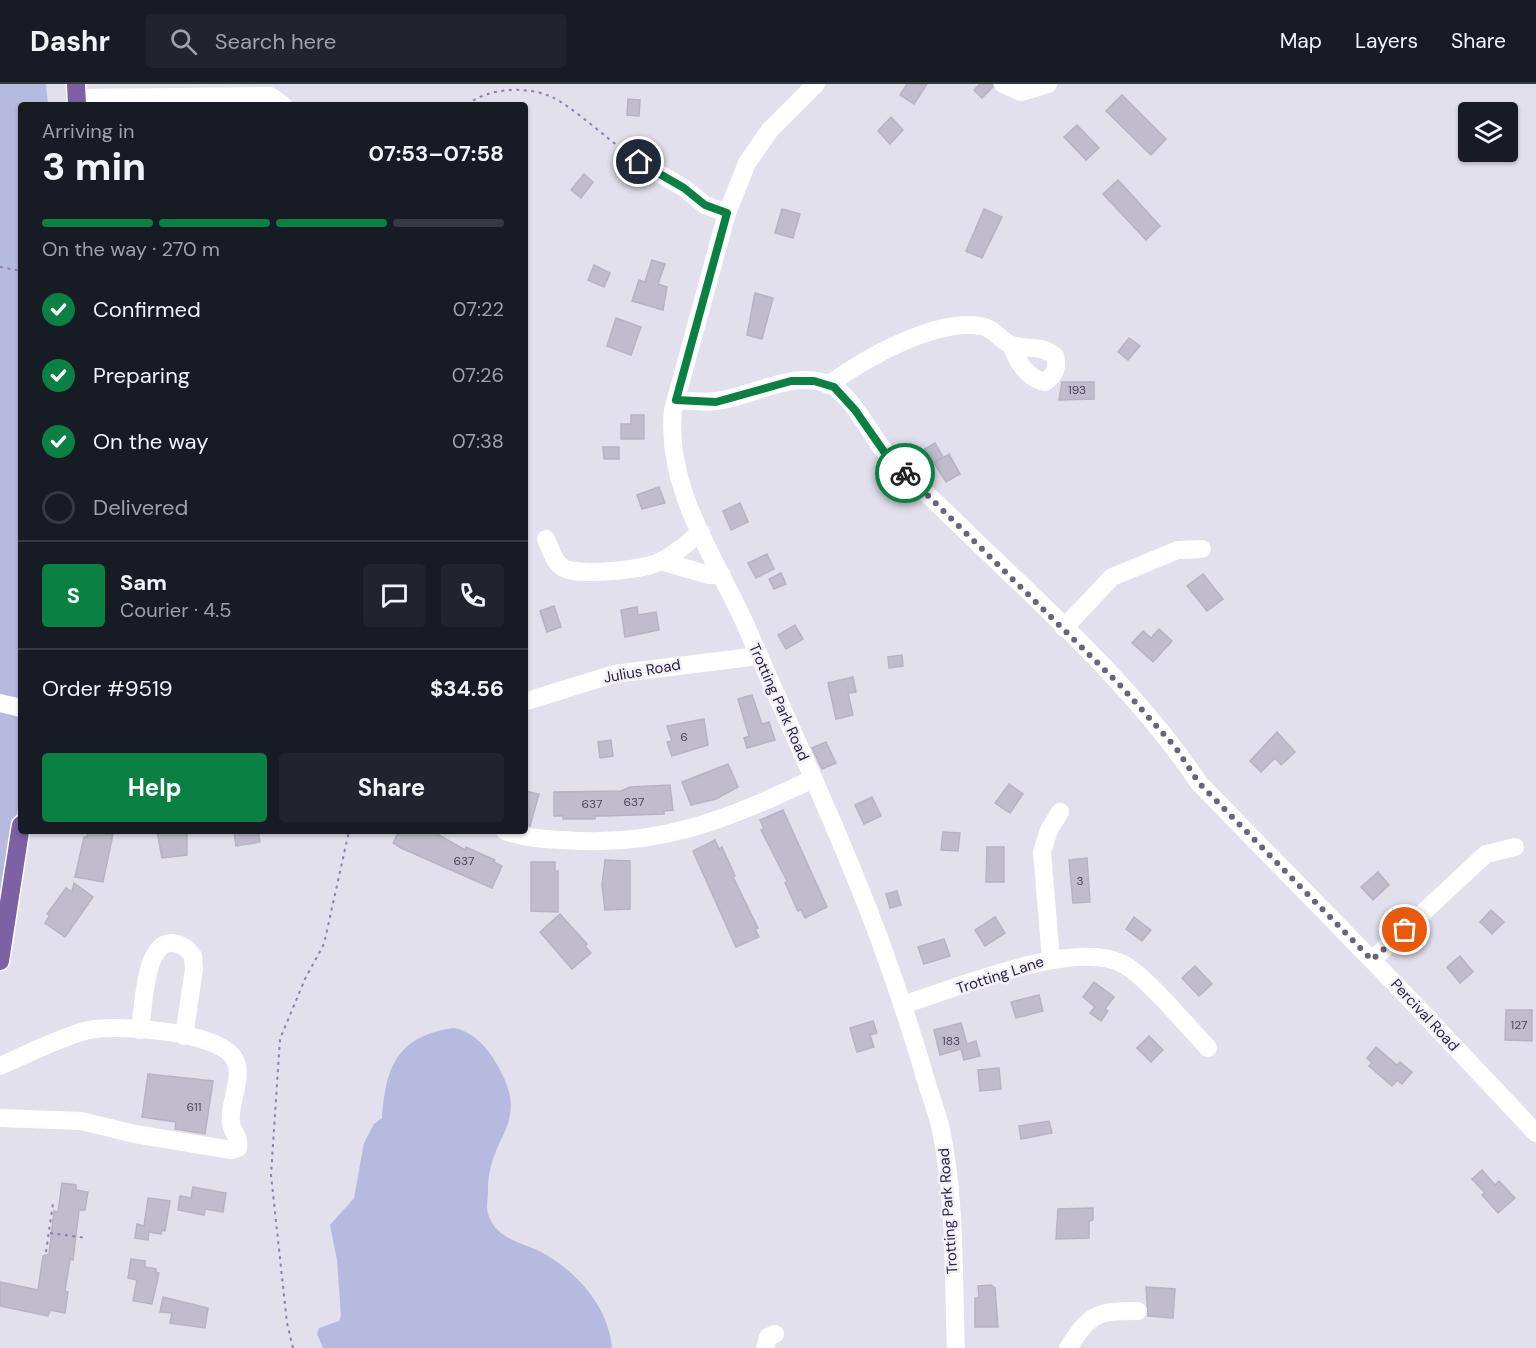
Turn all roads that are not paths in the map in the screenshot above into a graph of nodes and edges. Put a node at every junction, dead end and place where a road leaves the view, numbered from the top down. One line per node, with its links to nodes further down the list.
1 (816, 84): 8 (street, Trotting Park Road)
2 (1003, 84): 3 (street)
3 (1048, 84)
4 (77, 96): 5 (street)
5 (131, 101): 6 (street)
6 (279, 102)
7 (639, 162): 8 (street)
8 (727, 213): 11 (street, Trotting Park Road)
9 (1011, 345): 10 (street)
10 (828, 385): 11 (street); 17 (street, Percival Road)
11 (676, 400): 12 (street, Trotting Park Road)
12 (700, 532): 15 (street); 16 (street, Trotting Park Road)
13 (546, 539): 15 (street)
14 (1202, 549): 17 (street)
15 (661, 561): 16 (street)
16 (722, 575): 18 (street, Trotting Park Road)
17 (1065, 628): 29 (street, Percival Road)
18 (759, 656): 19 (street, Julius Road); 22 (street, Trotting Park Road)
19 (528, 701)
20 (0, 703): 21 (street)
21 (18, 707)
22 (813, 779): 25 (street); 30 (street, Trotting Park Road)
23 (1060, 812): 27 (street)
24 (20, 834): 28 (main road)
25 (513, 834)
26 (1515, 847): 29 (street)
27 (1051, 959): 30 (street, Trotting Lane); 33 (street, Trotting Lane)
28 (0, 960)
29 (1372, 960): 36 (street, Percival Road)
30 (902, 1005): 38 (street, Trotting Park Road)
31 (140, 1030): 32 (street); 32 (street); 34 (street)
32 (184, 1036): 35 (street)
33 (1208, 1048)
34 (0, 1066)
35 (0, 1118)
36 (1536, 1133)
37 (1138, 1311): 39 (street)
38 (956, 1348)
39 (1068, 1348)

